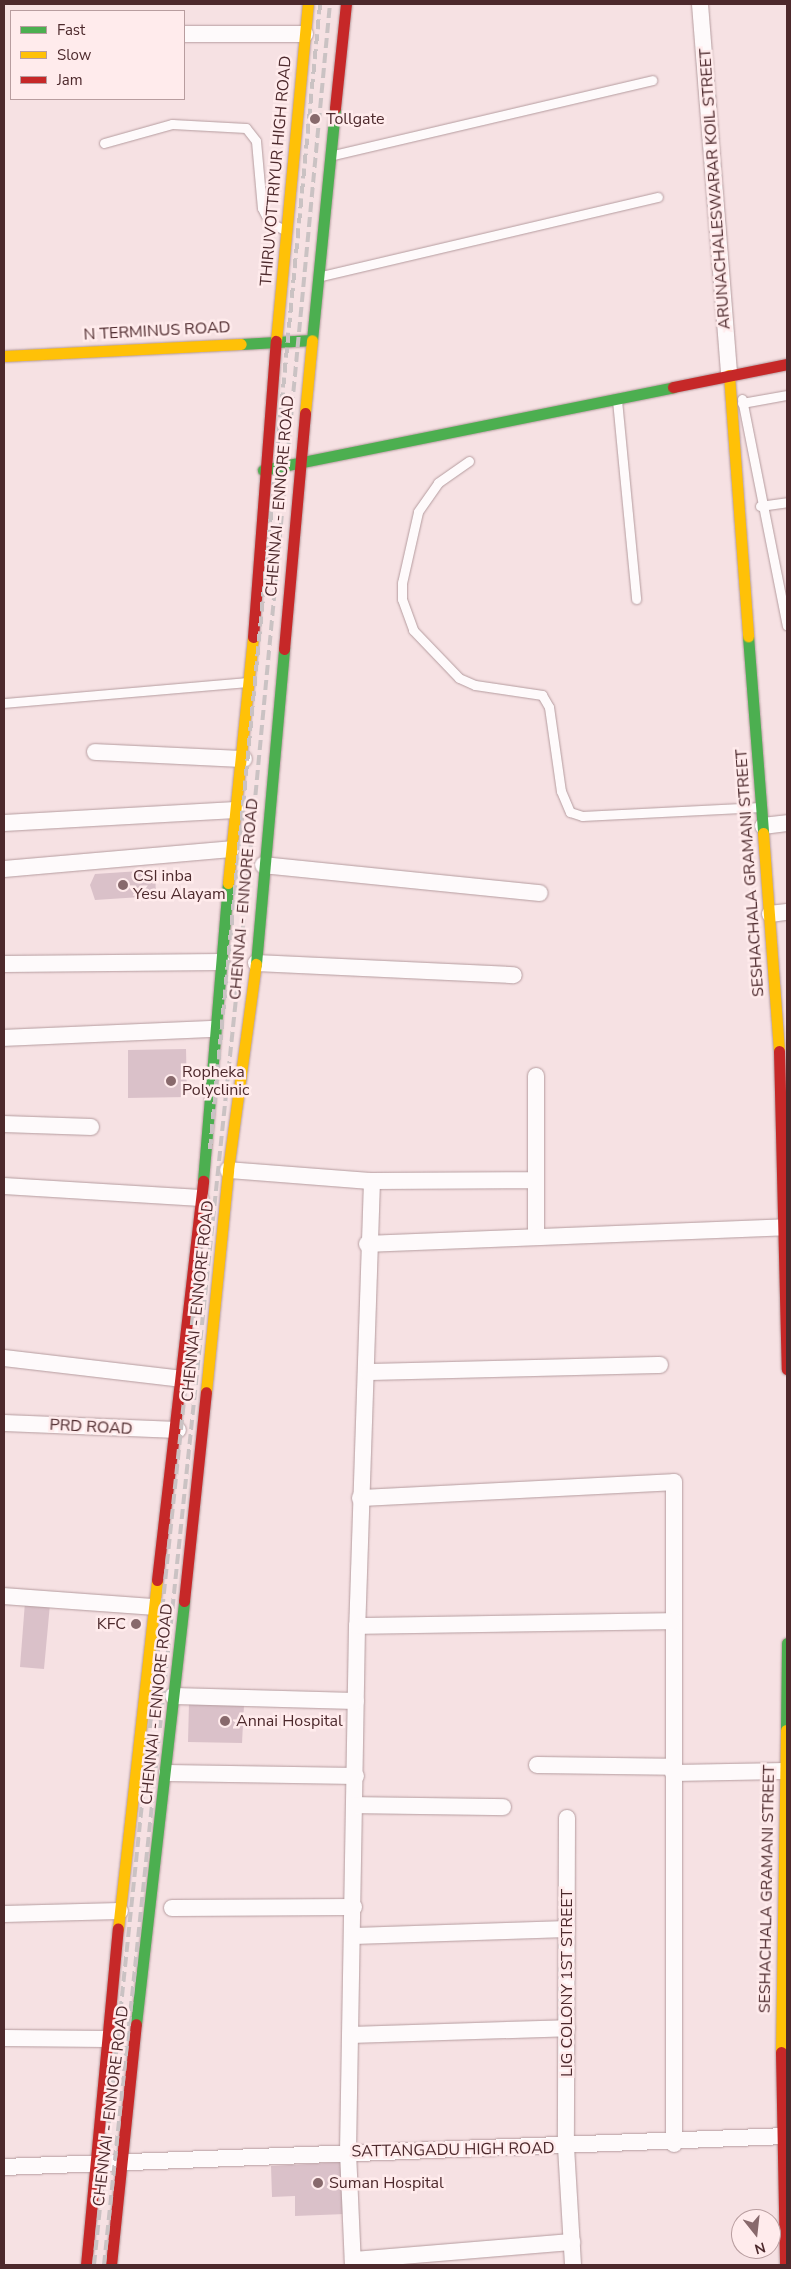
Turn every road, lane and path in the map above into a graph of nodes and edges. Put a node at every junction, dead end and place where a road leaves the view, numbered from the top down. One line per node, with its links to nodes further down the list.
1 (308, 4): 5 (main road, THIRUVOTTRIYUR HIGH ROAD)
2 (346, 4): 8 (main road)
3 (700, 4): 16 (street, ARUNACHALESWARAR KOIL STREET)
4 (185, 34): 5 (street)
5 (305, 34): 10 (main road, THIRUVOTTRIYUR HIGH ROAD)
6 (652, 80): 8 (lane)
7 (104, 142): 10 (lane)
8 (330, 156): 11 (main road)
9 (658, 197): 11 (lane)
10 (286, 231): 13 (main road, THIRUVOTTRIYUR HIGH ROAD)
11 (318, 276): 12 (main road)
12 (312, 340): 13 (main road, N TERMINUS ROAD); 21 (main road, CHENNAI - ENNORE ROAD)
13 (276, 341): 14 (main road, N TERMINUS ROAD); 22 (main road, CHENNAI - ENNORE ROAD)
14 (4, 356)
15 (787, 364): 16 (main road)
16 (733, 374): 18 (main road); 19 (lane); 32 (main road, SESHACHALA GRAMANI STREET)
17 (787, 395): 19 (lane)
18 (617, 398): 21 (main road); 25 (lane)
19 (742, 403): 24 (lane)
20 (469, 461): 32 (lane)
21 (299, 464): 22 (main road); 38 (main road, CHENNAI - ENNORE ROAD)
22 (263, 470): 28 (main road, CHENNAI - ENNORE ROAD)
23 (787, 502): 24 (lane)
24 (760, 506): 26 (lane)
25 (636, 599)
26 (786, 614): 27 (lane)
27 (787, 626)
28 (249, 682): 29 (lane); 31 (main road, CHENNAI - ENNORE ROAD)
29 (4, 703)
30 (95, 752): 31 (street)
31 (244, 758): 33 (main road, CHENNAI - ENNORE ROAD)
32 (762, 807): 36 (main road, SESHACHALA GRAMANI STREET)
33 (236, 810): 35 (street); 37 (main road, CHENNAI - ENNORE ROAD)
34 (787, 823): 36 (street)
35 (4, 824)
36 (763, 826): 42 (main road, SESHACHALA GRAMANI STREET)
37 (231, 849): 39 (street); 43 (main road, CHENNAI - ENNORE ROAD)
38 (263, 865): 40 (street); 45 (main road, CHENNAI - ENNORE ROAD)
39 (4, 869)
40 (540, 893)
41 (787, 912): 42 (street)
42 (770, 914): 47 (main road, SESHACHALA GRAMANI STREET)
43 (222, 962): 44 (street); 48 (main road, CHENNAI - ENNORE ROAD)
44 (4, 964)
45 (256, 964): 46 (street); 54 (main road, CHENNAI - ENNORE ROAD)
46 (514, 976)
47 (782, 1001): 51 (main road, SESHACHALA GRAMANI STREET)
48 (214, 1030): 49 (street); 59 (main road, CHENNAI - ENNORE ROAD)
49 (4, 1038)
50 (536, 1076): 55 (street)
51 (785, 1087): 58 (main road, SESHACHALA GRAMANI STREET)
52 (4, 1124): 53 (street)
53 (91, 1127)
54 (228, 1170): 56 (street); 78 (main road, CHENNAI - ENNORE ROAD)
55 (536, 1180): 56 (street); 61 (street)
56 (372, 1181): 62 (street)
57 (4, 1186): 59 (street)
58 (787, 1195): 60 (main road, SESHACHALA GRAMANI STREET)
59 (201, 1198): 68 (main road, CHENNAI - ENNORE ROAD)
60 (784, 1226): 61 (street); 63 (main road, SESHACHALA GRAMANI STREET)
61 (536, 1237): 62 (street)
62 (367, 1244): 67 (street)
63 (786, 1318): 66 (main road, SESHACHALA GRAMANI STREET)
64 (4, 1358): 68 (street)
65 (660, 1365): 67 (street)
66 (787, 1369)
67 (368, 1372): 71 (street)
68 (183, 1379): 70 (main road, CHENNAI - ENNORE ROAD)
69 (4, 1423): 70 (street, PRD ROAD)
70 (178, 1430): 73 (main road, CHENNAI - ENNORE ROAD)
71 (360, 1498): 74 (street); 75 (street)
72 (4, 1596): 73 (street)
73 (155, 1607): 90 (main road, CHENNAI - ENNORE ROAD)
74 (673, 1621): 75 (street); 81 (street)
75 (357, 1626): 79 (street)
76 (787, 1643): 77 (main road, SESHACHALA GRAMANI STREET)
77 (787, 1670): 82 (main road, SESHACHALA GRAMANI STREET)
78 (173, 1696): 79 (street); 83 (main road, CHENNAI - ENNORE ROAD)
79 (356, 1701): 84 (street)
80 (537, 1764): 81 (street)
81 (673, 1770): 82 (street); 99 (street)
82 (785, 1770): 98 (main road, SESHACHALA GRAMANI STREET)
83 (168, 1773): 84 (street); 102 (main road, CHENNAI - ENNORE ROAD)
84 (356, 1776): 85 (street)
85 (355, 1805): 86 (street); 88 (street)
86 (503, 1807)
87 (567, 1818): 92 (street, LIG COLONY 1ST STREET)
88 (354, 1907): 89 (street); 93 (street)
89 (172, 1908)
90 (120, 1911): 91 (street); 97 (main road, CHENNAI - ENNORE ROAD)
91 (4, 1914)
92 (567, 1929): 93 (street); 94 (street, LIG COLONY 1ST STREET)
93 (354, 1936): 95 (street)
94 (566, 2028): 95 (street); 100 (street, LIG COLONY 1ST STREET)
95 (350, 2035): 101 (street)
96 (4, 2038): 97 (street)
97 (107, 2039): 103 (main road, CHENNAI - ENNORE ROAD)
98 (784, 2136): 99 (street, SATTANGADU HIGH ROAD); 110 (main road, SESHACHALA GRAMANI STREET)
99 (674, 2144): 100 (street, SATTANGADU HIGH ROAD)
100 (566, 2147): 101 (street, SATTANGADU HIGH ROAD); 105 (street, LIG COLONY 1ST STREET)
101 (348, 2152): 102 (street, SATTANGADU HIGH ROAD); 106 (street)
102 (119, 2162): 103 (street, SATTANGADU HIGH ROAD); 108 (main road, CHENNAI - ENNORE ROAD)
103 (96, 2163): 104 (street, SATTANGADU HIGH ROAD); 107 (main road, CHENNAI - ENNORE ROAD)
104 (4, 2167)
105 (572, 2242): 106 (street); 109 (street, LIG COLONY 1ST STREET)
106 (353, 2263)
107 (86, 2265)
108 (111, 2265)
109 (573, 2265)
110 (786, 2265)

